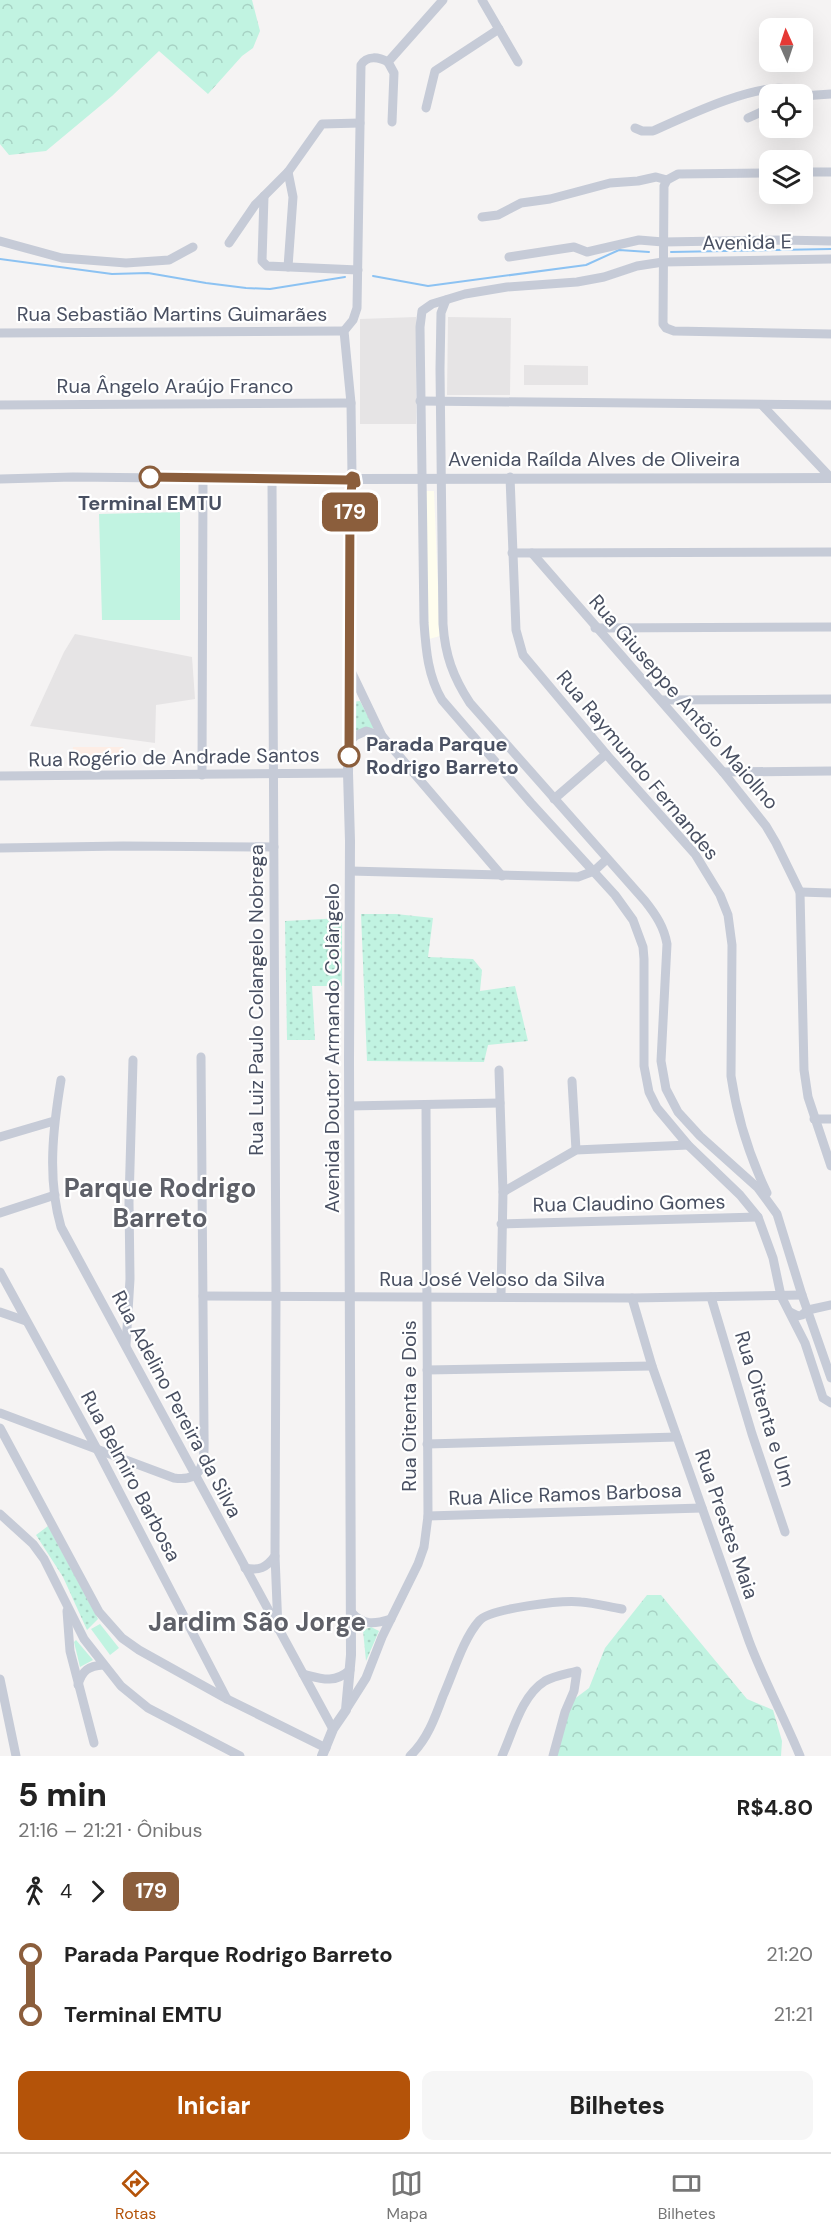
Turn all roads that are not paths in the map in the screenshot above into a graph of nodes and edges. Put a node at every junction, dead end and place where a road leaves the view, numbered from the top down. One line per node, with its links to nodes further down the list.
1 (443, 0): 4 (street)
2 (483, 0): 3 (street)
3 (499, 29): 5 (street); 9 (street)
4 (388, 62): 12 (street); 13 (street)
5 (518, 62)
6 (759, 92): 14 (street)
7 (831, 94): 8 (street)
8 (813, 95)
9 (426, 108)
10 (759, 113): 11 (street)
11 (748, 118)
12 (392, 122)
13 (360, 123): 15 (street); 31 (street)
14 (635, 128)
15 (288, 172): 20 (street); 30 (street)
16 (759, 172): 19 (street)
17 (813, 172): 18 (street)
18 (831, 172)
19 (667, 180): 21 (street); 24 (street)
20 (264, 196): 25 (street); 30 (street)
21 (482, 217)
22 (0, 241): 26 (street)
23 (831, 241): 24 (street)
24 (663, 242): 27 (street); 29 (street)
25 (230, 243)
26 (193, 247)
27 (509, 257)
28 (831, 259): 29 (street, Avenida E)
29 (663, 262): 32 (street, Avenida E); 37 (street)
30 (288, 267): 31 (street)
31 (358, 270): 35 (street)
32 (446, 300): 33 (street, Avenida E); 34 (street)
33 (420, 327): 34 (street); 38 (street)
34 (441, 327): 39 (street)
35 (344, 331): 36 (street, Rua Sebastião Martins Guimarães); 40 (street, Avenida Doutor Armando Colângelo)
36 (0, 333)
37 (831, 334)
38 (420, 401): 39 (street); 47 (street)
39 (440, 401): 42 (street); 44 (street)
40 (351, 403): 41 (street, Rua Ângelo Araújo Franco); 51 (street, Avenida Doutor Armando Colângelo)
41 (0, 405)
42 (762, 405): 43 (street); 48 (street)
43 (831, 405)
44 (441, 477): 45 (street, Avenida Raílda Alves de Oliveira); 47 (street, Avenida Raílda Alves de Oliveira); 69 (street)
45 (510, 477): 48 (street, Avenida Raílda Alves de Oliveira); 53 (street, Rua Raymundo Fernandes)
46 (203, 478): 49 (street, Avenida Raílda Alves de Oliveira); 50 (street, Avenida Raílda Alves de Oliveira); 67 (street)
47 (421, 478): 51 (street, Avenida Raílda Alves de Oliveira); 71 (street)
48 (831, 478)
49 (0, 479)
50 (272, 479): 51 (street, Avenida Raílda Alves de Oliveira); 66 (street, Rua Luiz Paulo Colangelo Nobrega)
51 (352, 480): 57 (street, Avenida Doutor Armando Colângelo)
52 (831, 552): 54 (street)
53 (512, 553): 54 (street); 62 (street, Rua Raymundo Fernandes)
54 (532, 553): 56 (street, Rua Giuseppe Antôio Maiollno)
55 (831, 627): 56 (street)
56 (595, 628): 58 (street, Rua Giuseppe Antôio Maiollno)
57 (349, 668): 60 (street); 61 (street, Avenida Doutor Armando Colângelo)
58 (661, 699): 59 (street); 64 (street, Rua Giuseppe Antôio Maiollno)
59 (831, 699)
60 (382, 736): 61 (street); 77 (street)
61 (350, 742): 65 (street, Avenida Doutor Armando Colângelo)
62 (606, 754): 70 (street); 94 (street, Rua Raymundo Fernandes)
63 (831, 771): 64 (street)
64 (723, 772): 78 (street, Rua Giuseppe Antôio Maiollno)
65 (348, 773): 66 (street, Rua Rogério de Andrade Santos); 75 (street, Avenida Doutor Armando Colângelo)
66 (274, 774): 67 (street, Rua Rogério de Andrade Santos); 72 (street, Rua Luiz Paulo Colangelo Nobrega)
67 (202, 775): 68 (street, Rua Rogério de Andrade Santos)
68 (0, 776)
69 (546, 790): 70 (street); 71 (street)
70 (554, 799): 74 (street)
71 (531, 803): 76 (street)
72 (274, 847): 73 (street); 105 (street, Rua Luiz Paulo Colangelo Nobrega)
73 (0, 848)
74 (607, 859): 76 (street); 96 (street)
75 (350, 871): 77 (street); 87 (street, Avenida Doutor Armando Colângelo)
76 (594, 871): 77 (street); 92 (street)
77 (502, 876)
78 (800, 892): 79 (street); 88 (street, Rua Giuseppe Antôio Maiollno)
79 (831, 892)
80 (201, 1057): 108 (street)
81 (133, 1060): 119 (street)
82 (499, 1070): 85 (street)
83 (60, 1080): 90 (street, Rua Adelino Pereira da Silva)
84 (572, 1082): 93 (street)
85 (500, 1103): 86 (street); 98 (street)
86 (426, 1105): 87 (street); 106 (street, Rua Oitenta e Dois)
87 (349, 1106): 109 (street, Avenida Doutor Armando Colângelo)
88 (814, 1119): 89 (street); 95 (street, Rua Giuseppe Antôio Maiollno)
89 (831, 1119)
90 (54, 1121): 91 (street); 99 (street, Rua Adelino Pereira da Silva)
91 (0, 1137)
92 (688, 1145): 93 (street); 97 (street)
93 (576, 1150): 98 (street)
94 (754, 1166): 96 (street); 101 (street, Rua Raymundo Fernandes)
95 (831, 1166)
96 (744, 1175): 97 (street); 101 (street)
97 (733, 1188): 102 (street)
98 (502, 1192): 103 (street)
99 (55, 1196): 100 (street); 119 (street, Rua Adelino Pereira da Silva)
100 (0, 1213)
101 (777, 1214): 107 (street)
102 (758, 1217): 103 (street, Rua Claudino Gomes); 111 (street)
103 (501, 1224): 110 (street)
104 (0, 1272): 118 (street, Rua Belmiro Barbosa)
105 (276, 1295): 108 (street, Rua José Veloso da Silva); 109 (street, Rua José Veloso da Silva); 134 (street, Rua Luiz Paulo Colangelo Nobrega)
106 (426, 1295): 109 (street, Rua José Veloso da Silva); 110 (street, Rua José Veloso da Silva); 121 (street, Rua Oitenta e Dois)
107 (802, 1295): 111 (street, Rua José Veloso da Silva); 115 (street)
108 (203, 1296): 129 (street)
109 (349, 1296): 138 (street, Avenida Doutor Armando Colângelo)
110 (501, 1296): 113 (street, Rua José Veloso da Silva)
111 (781, 1296): 112 (street, Rua José Veloso da Silva); 117 (street)
112 (711, 1297): 113 (street, Rua José Veloso da Silva); 133 (street, Rua Oitenta e Um)
113 (632, 1298): 120 (street, Rua Prestes Maia)
114 (831, 1305): 115 (street)
115 (808, 1310): 117 (street); 122 (street)
116 (0, 1312): 118 (street)
117 (790, 1312): 123 (street)
118 (26, 1321): 128 (street, Rua Belmiro Barbosa)
119 (125, 1346): 129 (street, Rua Adelino Pereira da Silva)
120 (652, 1366): 121 (street); 126 (street, Rua Prestes Maia)
121 (427, 1370): 127 (street, Rua Oitenta e Dois)
122 (831, 1378)
123 (831, 1403)
124 (0, 1413): 128 (street)
125 (0, 1428): 146 (street)
126 (677, 1437): 127 (street); 130 (street, Rua Prestes Maia)
127 (427, 1444): 132 (street, Rua Oitenta e Dois)
128 (98, 1451): 129 (street); 146 (street, Rua Belmiro Barbosa)
129 (195, 1476): 135 (street, Rua Adelino Pereira da Silva)
130 (702, 1508): 132 (street, Rua Alice Ramos Barbosa); 156 (street, Rua Prestes Maia)
131 (0, 1514): 136 (street)
132 (428, 1516): 139 (street, Rua Oitenta e Dois)
133 (785, 1532)
134 (275, 1556): 135 (street); 140 (street, Rua Luiz Paulo Colangelo Nobrega)
135 (245, 1568): 140 (street, Rua Adelino Pereira da Silva)
136 (67, 1608): 141 (street); 145 (street)
137 (622, 1609): 153 (street)
138 (351, 1612): 139 (street); 142 (street, Avenida Doutor Armando Colângelo)
139 (391, 1619): 147 (street, Rua Oitenta e Dois)
140 (278, 1629): 143 (street, Rua Adelino Pereira da Silva)
141 (103, 1665): 145 (street); 152 (street)
142 (350, 1670): 143 (street); 147 (street, Avenida Doutor Armando Colângelo)
143 (303, 1674): 148 (street, Rua Adelino Pereira da Silva)
144 (0, 1679): 151 (street)
145 (78, 1687): 149 (street)
146 (227, 1699): 150 (street)
147 (346, 1710): 148 (street)
148 (333, 1729): 150 (street)
149 (94, 1743)
150 (324, 1752)
151 (16, 1756)
152 (240, 1756)
153 (410, 1756)
154 (502, 1756): 155 (street)
155 (552, 1756)
156 (800, 1756)

